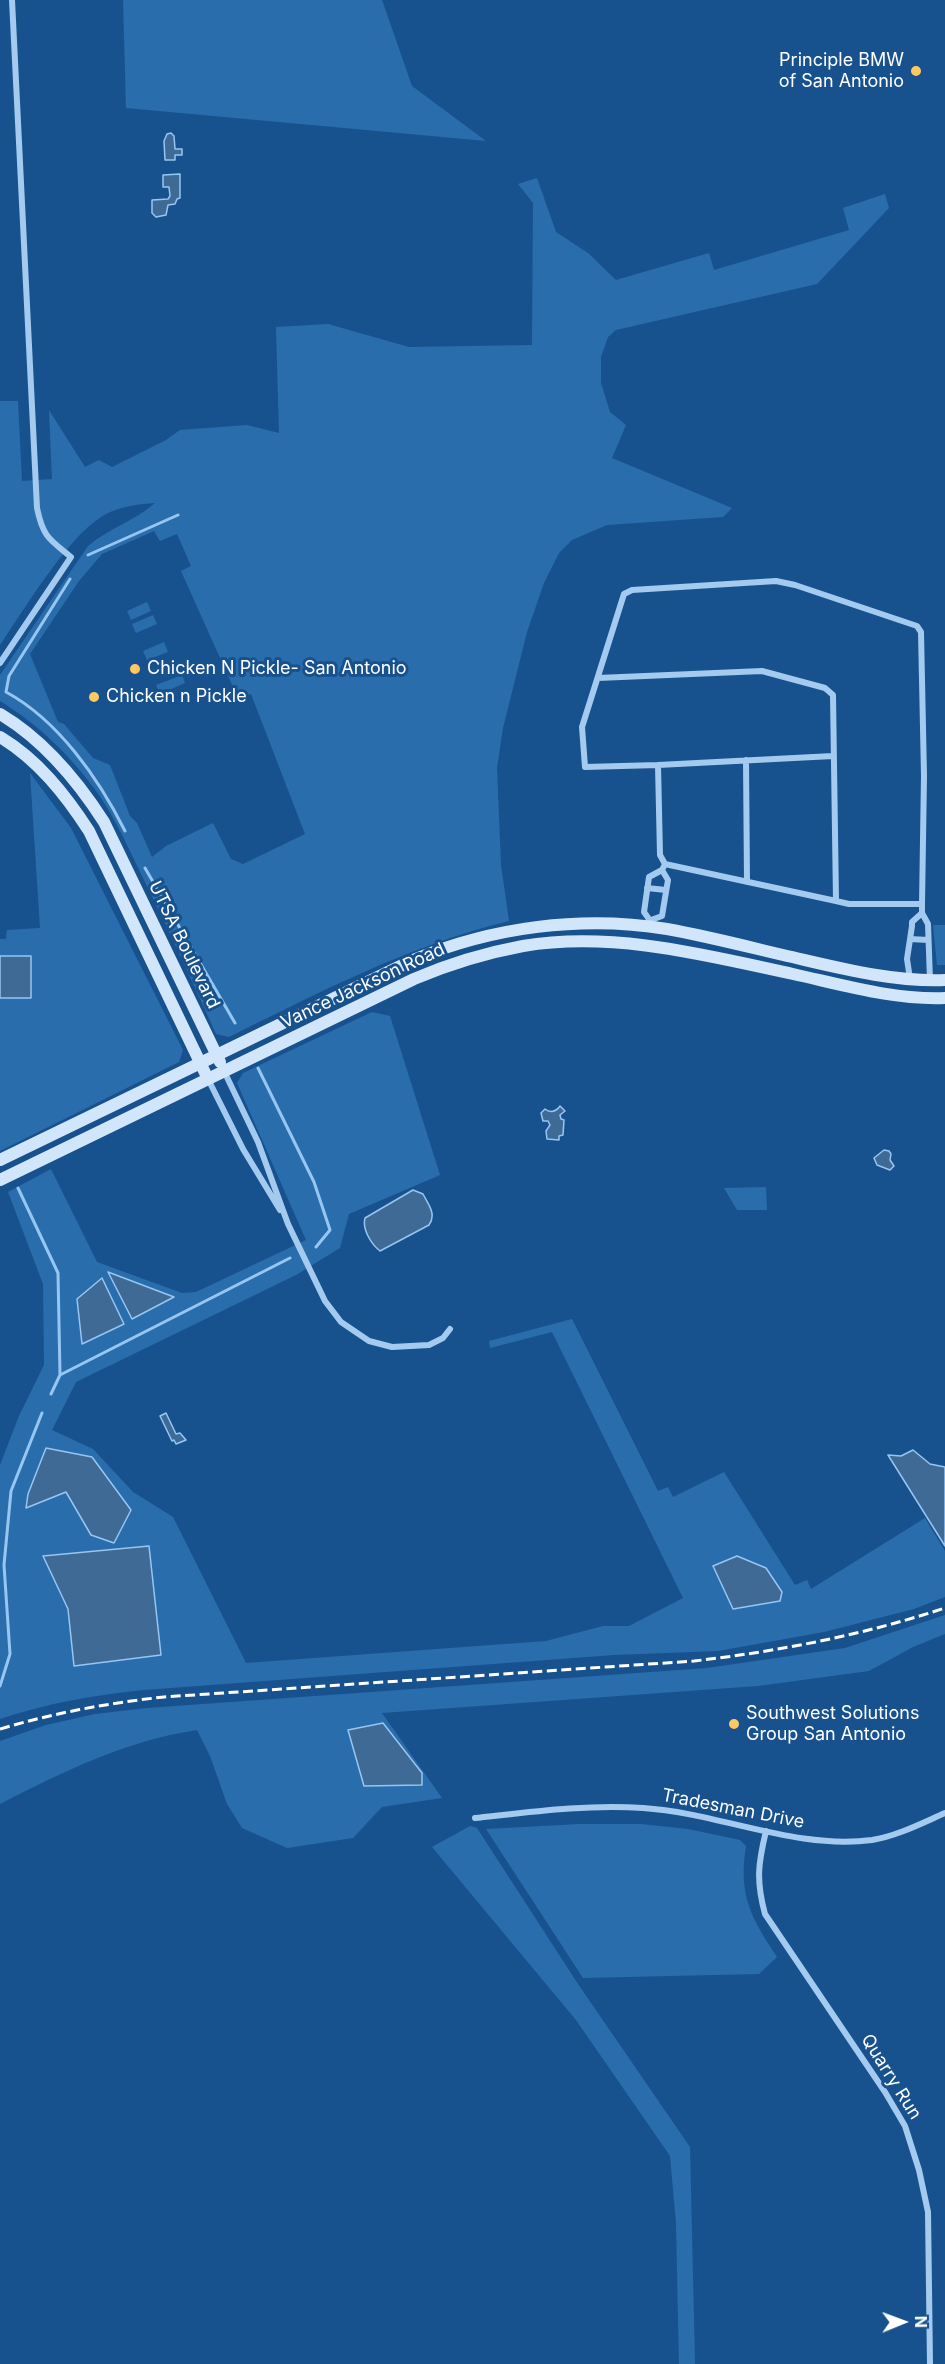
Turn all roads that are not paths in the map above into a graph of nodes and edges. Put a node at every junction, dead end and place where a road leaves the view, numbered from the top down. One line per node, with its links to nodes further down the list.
1 (12, 0): 2 (street)
2 (0, 663)
3 (597, 678): 6 (street); 8 (street); 14 (street)
4 (0, 714): 23 (main road, UTSA Boulevard)
5 (0, 737): 24 (main road, UTSA Boulevard)
6 (833, 756): 7 (street); 13 (street)
7 (746, 760): 8 (street); 10 (street)
8 (658, 765): 9 (street)
9 (663, 867): 10 (street); 11 (street); 12 (street)
10 (747, 882): 13 (street)
11 (647, 888): 12 (street); 16 (street)
12 (666, 890): 16 (street)
13 (836, 901): 14 (street)
14 (922, 904): 15 (street)
15 (922, 913): 17 (street); 18 (street)
16 (651, 924): 19 (main road, Vance Jackson Road); 23 (main road, Vance Jackson Road)
17 (909, 939): 18 (street); 19 (street)
18 (928, 940): 20 (street)
19 (909, 979): 20 (main road, Vance Jackson Road)
20 (930, 980): 21 (main road, Vance Jackson Road)
21 (945, 980)
22 (945, 998): 25 (main road, Vance Jackson Road)
23 (217, 1055): 24 (main road, Vance Jackson Road); 25 (main road, UTSA Boulevard)
24 (200, 1063): 26 (main road, UTSA Boulevard); 27 (main road, Vance Jackson Road)
25 (224, 1071): 26 (main road, Vance Jackson Road); 29 (street, UTSA Boulevard)
26 (208, 1079): 28 (main road, Vance Jackson Road); 29 (street, UTSA Boulevard)
27 (0, 1160)
28 (0, 1180)
29 (288, 1224): 30 (street, UTSA Boulevard)
30 (450, 1329)
31 (945, 1813): 33 (street, Tradesman Drive)
32 (475, 1818): 33 (street, Tradesman Drive)
33 (766, 1831): 34 (street, Quarry Run)
34 (930, 2364)

